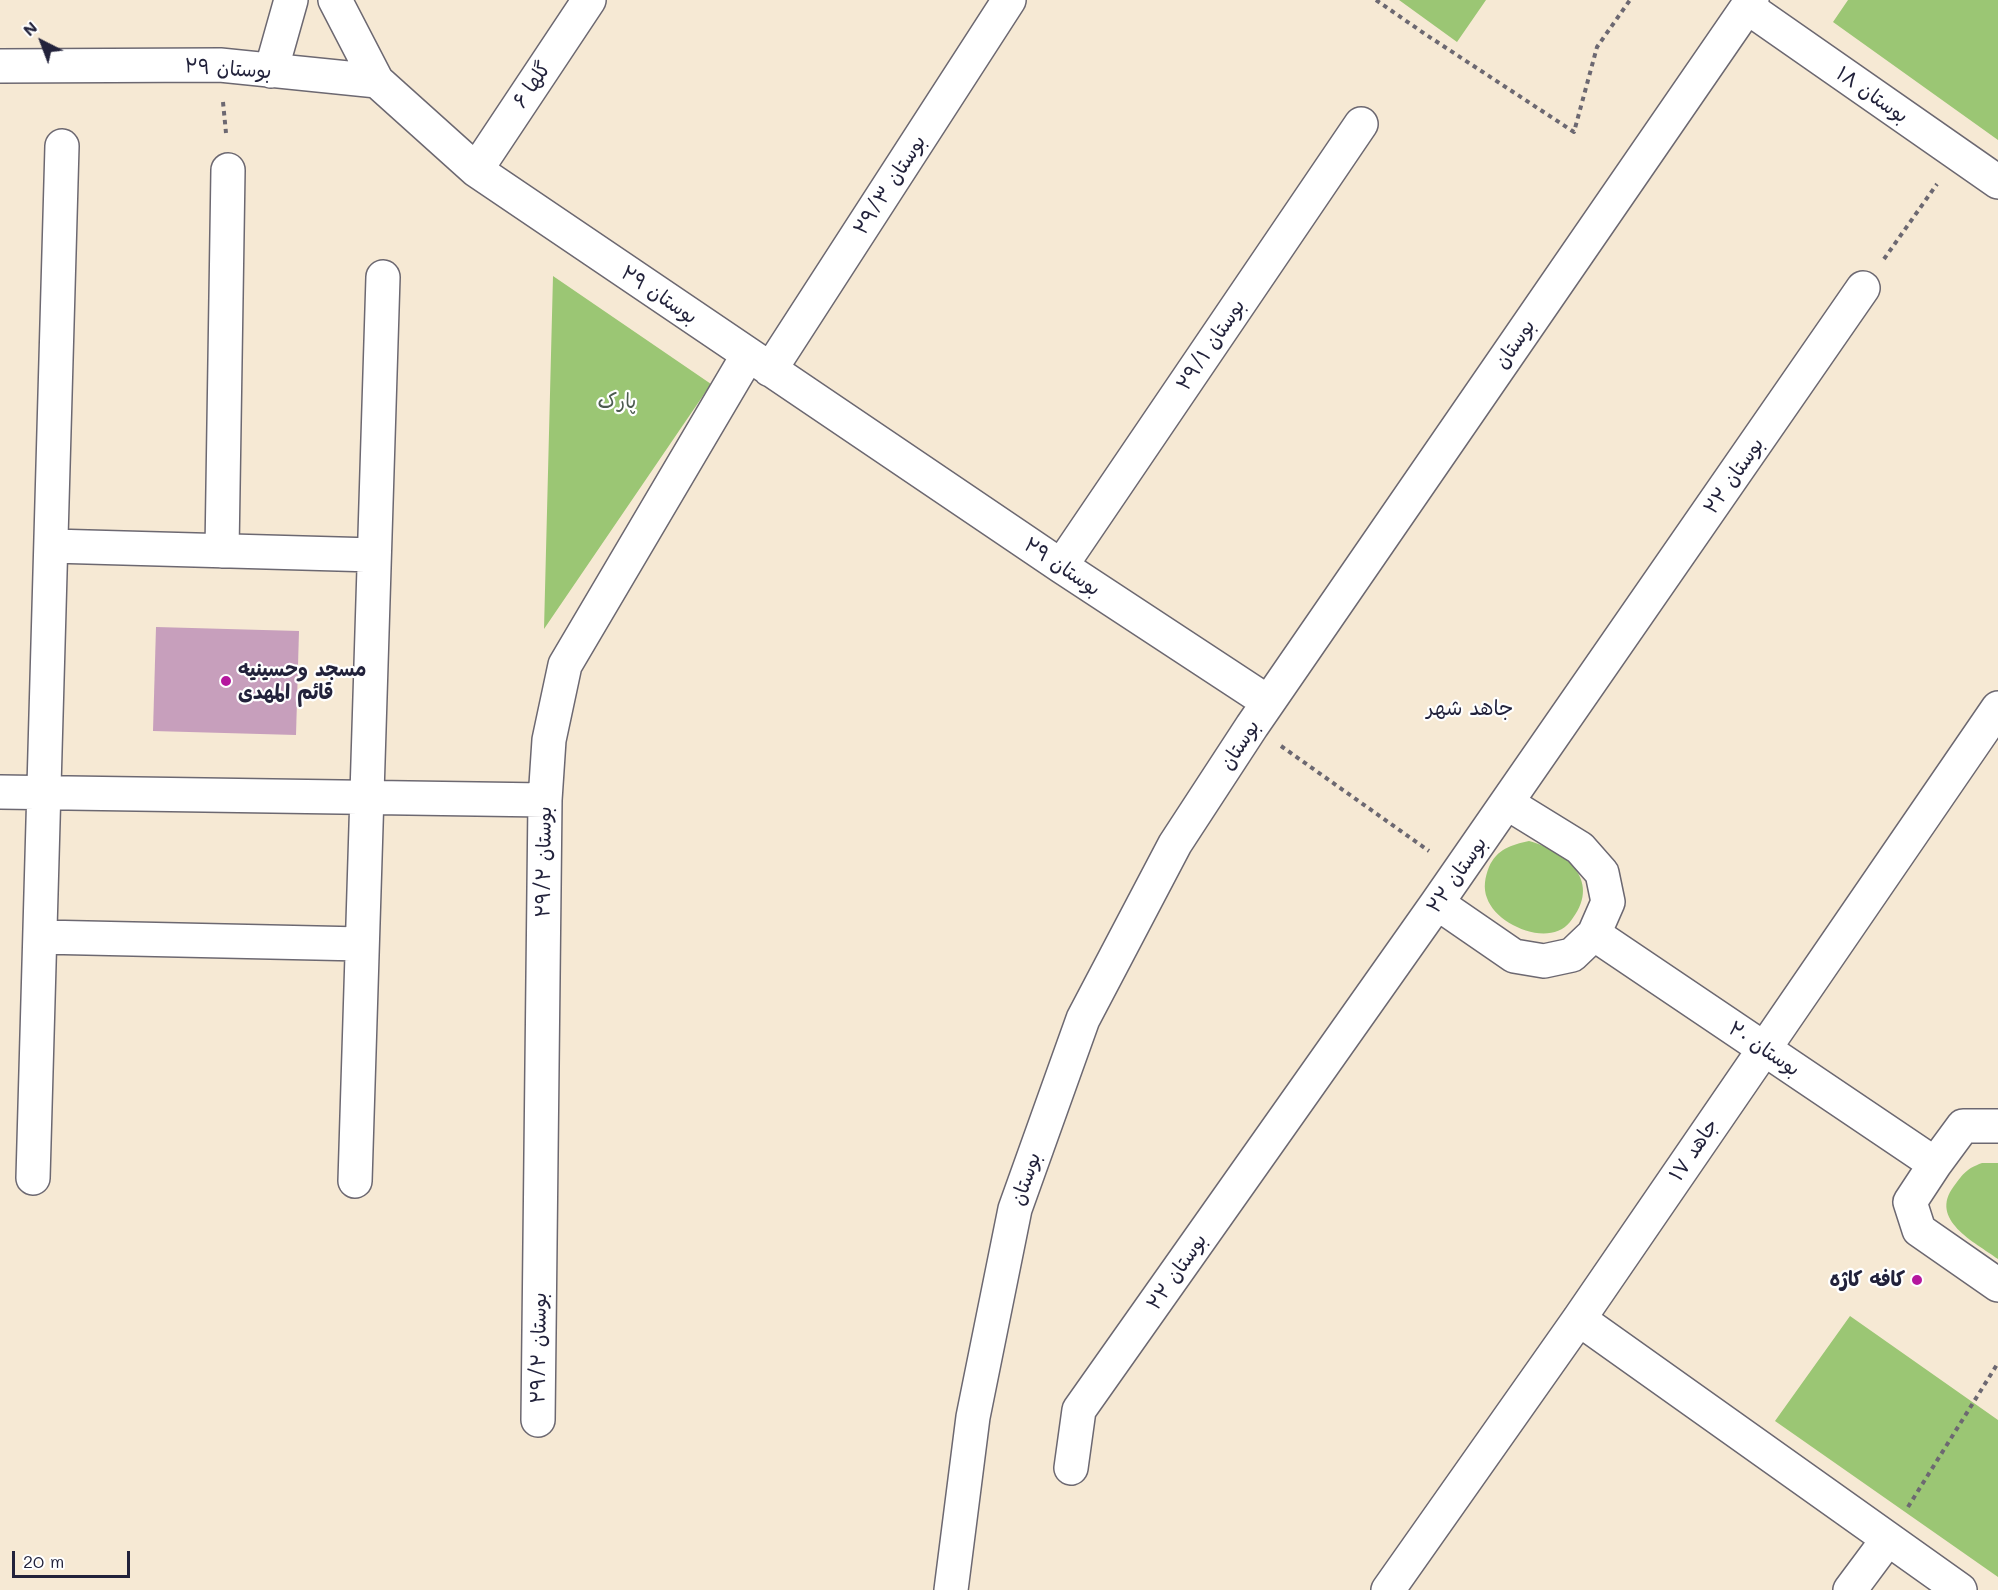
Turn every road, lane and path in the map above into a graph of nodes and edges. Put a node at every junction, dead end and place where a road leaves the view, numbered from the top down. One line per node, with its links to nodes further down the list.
1 (291, 0): 10 (street)
2 (335, 0): 11 (street)
3 (589, 0): 16 (street, گلها ۶)
4 (1009, 0): 20 (street, بوستان ۲۹/۳)
5 (1376, 0): 6 (path)
6 (1630, 0)
7 (1749, 4): 14 (street, بوستان ۱۸); 26 (street, بوستان)
8 (220, 65): 9 (street, بوستان ۲۹); 10 (street, بوستان ۲۹); 15 (path)
9 (0, 66)
10 (271, 71): 11 (street, بوستان ۲۹)
11 (377, 81): 16 (street, بوستان ۲۹)
12 (1361, 124): 24 (street, بوستان ۲۹/۱)
13 (62, 146): 21 (street)
14 (1959, 154): 17 (street, بوستان ۱۸); 19 (path)
15 (228, 170): 22 (street)
16 (476, 170): 20 (street, بوستان ۲۹)
17 (1998, 182)
18 (383, 277): 23 (street)
19 (1863, 288): 31 (street, بوستان ۲۲)
20 (759, 363): 24 (street, بوستان ۲۹); 30 (street, بوستان ۲۹/۲)
21 (52, 546): 22 (street); 28 (street)
22 (222, 551): 23 (street)
23 (374, 555): 29 (street)
24 (1061, 566): 26 (street, بوستان ۲۹)
25 (1998, 708): 37 (street, جاهد ۱۷)
26 (1260, 714): 32 (path); 48 (street, بوستان)
27 (0, 792): 28 (street)
28 (45, 793): 29 (street); 35 (street)
29 (366, 798): 30 (street); 36 (street)
30 (545, 801): 45 (street, بوستان ۲۹/۲)
31 (1507, 803): 32 (street, بوستان ۲۲); 34 (street)
32 (1459, 872): 33 (street, بوستان ۲۲)
33 (1437, 903): 34 (street); 46 (street, بوستان ۲۲)
34 (1594, 934): 37 (street, بوستان ۲۰)
35 (41, 937): 36 (street); 40 (street)
36 (362, 944): 41 (street)
37 (1763, 1048): 39 (street, بوستان ۲۰); 43 (street, جاهد ۱۷)
38 (1998, 1126): 39 (street)
39 (1935, 1164): 42 (street)
40 (33, 1179)
41 (355, 1181)
42 (1998, 1285)
43 (1579, 1319): 47 (street); 49 (street, جاهد ۱۷)
44 (1998, 1363): 47 (path)
45 (538, 1420)
46 (1071, 1468)
47 (1888, 1539): 50 (street); 51 (street)
48 (951, 1590)
49 (1388, 1590)
50 (1850, 1590)
51 (1960, 1590)

